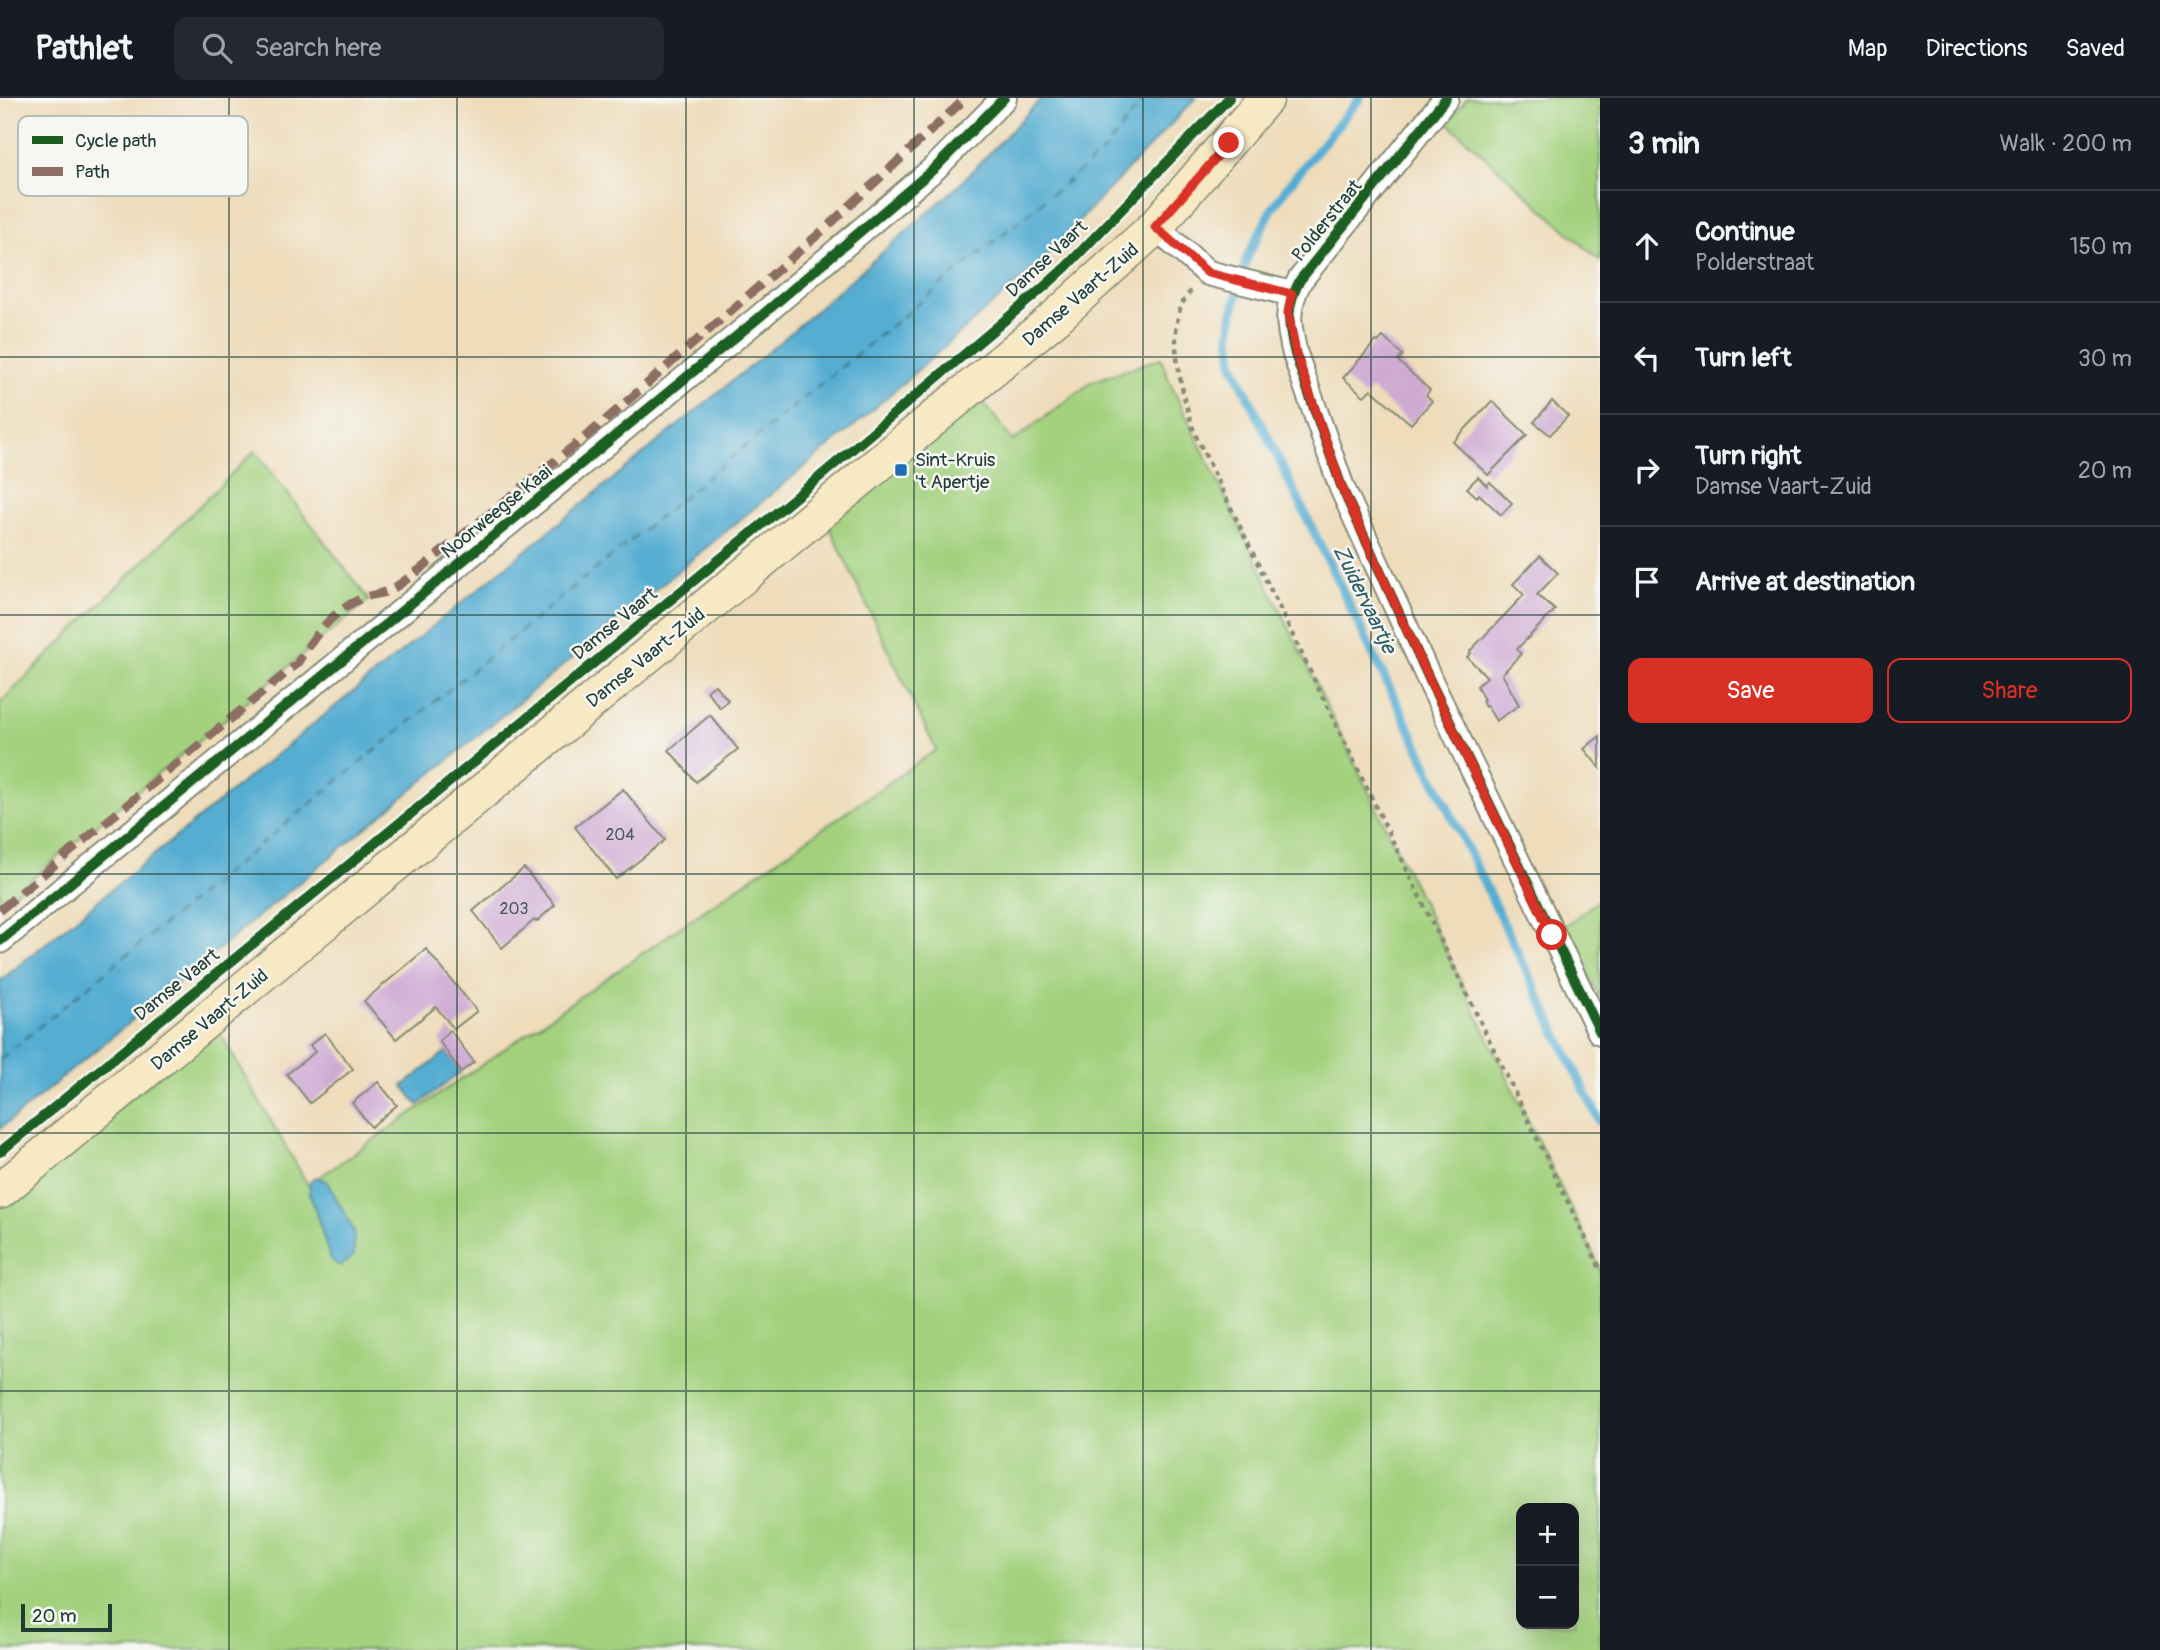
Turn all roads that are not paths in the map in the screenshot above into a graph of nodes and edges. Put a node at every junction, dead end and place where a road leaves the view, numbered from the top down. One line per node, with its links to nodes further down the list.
1 (1004, 98): 6 (street, Noorweegse Kaai)
2 (1266, 98): 4 (street, Damse Vaart-Zuid)
3 (1446, 98): 5 (street, Polderstraat)
4 (1155, 227): 5 (street); 8 (street, Damse Vaart-Zuid)
5 (1281, 291): 7 (street)
6 (0, 941)
7 (1600, 1032)
8 (0, 1191)

